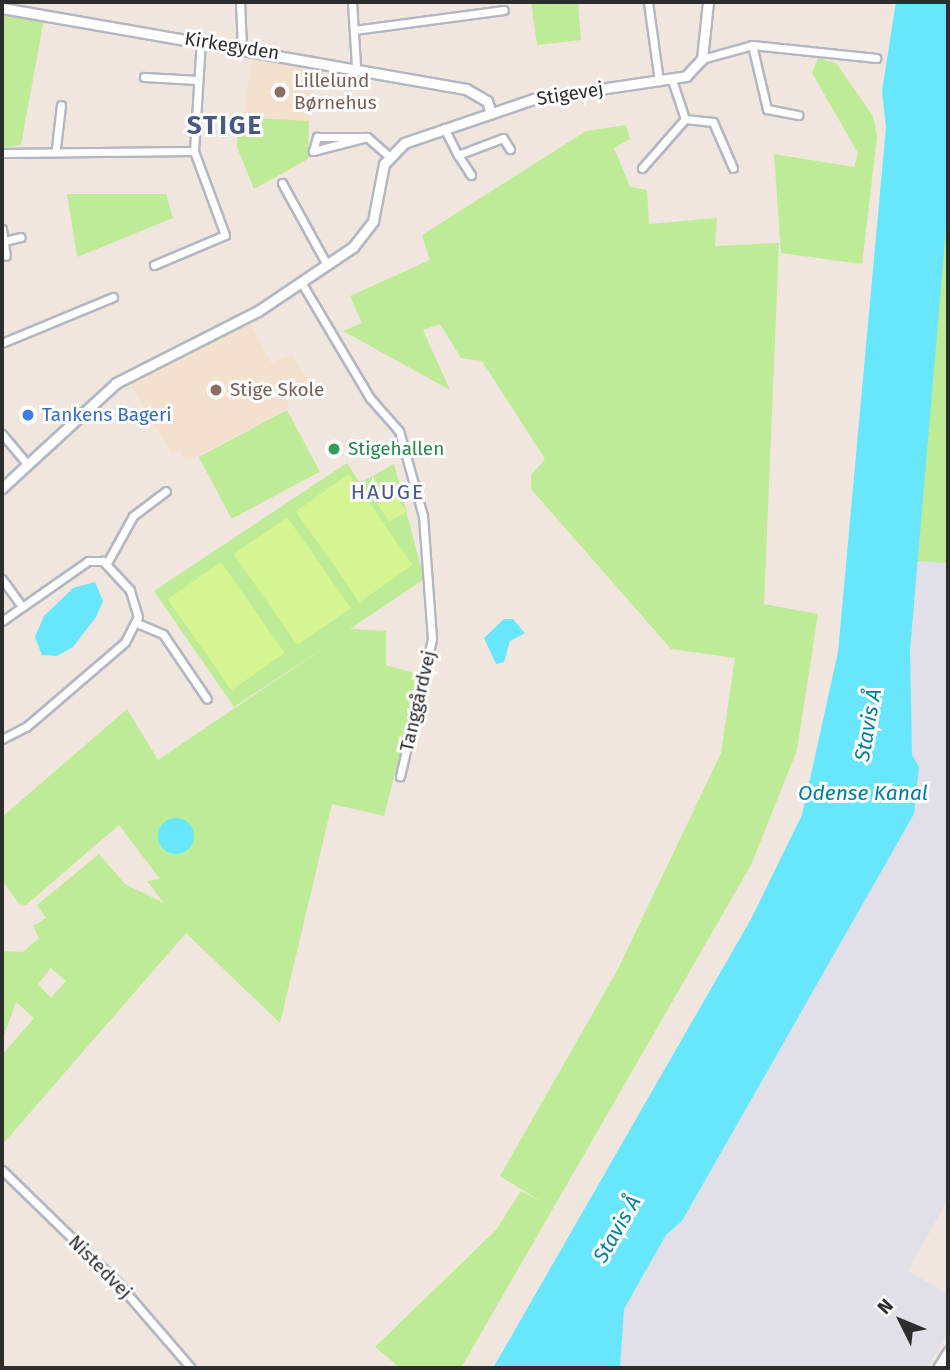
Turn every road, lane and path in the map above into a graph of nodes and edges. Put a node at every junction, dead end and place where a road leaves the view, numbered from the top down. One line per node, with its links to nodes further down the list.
1 (240, 2): 10 (street)
2 (352, 2): 7 (street)
3 (648, 2): 17 (street)
4 (708, 2): 12 (street)
5 (2, 8): 8 (street, Kirkegyden)
6 (504, 10): 7 (street)
7 (354, 30): 13 (street)
8 (201, 41): 10 (street, Kirkegyden); 15 (street)
9 (752, 45): 11 (street); 12 (street); 20 (street)
10 (242, 48): 13 (street, Kirkegyden)
11 (876, 58)
12 (702, 60): 16 (street)
13 (356, 66): 19 (street, Kirkegyden)
14 (144, 77): 15 (street)
15 (198, 80): 26 (street)
16 (673, 80): 17 (street, Stigevej); 21 (street)
17 (659, 81): 19 (street, Stigevej)
18 (61, 105): 24 (street)
19 (491, 113): 22 (street, Stigevej)
20 (797, 115)
21 (685, 119): 30 (street); 31 (street)
22 (444, 128): 28 (street); 29 (street, Stigevej)
23 (367, 137): 23 (street); 29 (street)
24 (56, 148): 26 (street); 27 (street)
25 (510, 149): 28 (street)
26 (194, 151): 38 (street)
27 (2, 153)
28 (458, 155): 32 (street)
29 (389, 156): 39 (street)
30 (642, 168)
31 (733, 168)
32 (471, 175)
33 (282, 183): 39 (street)
34 (2, 229): 36 (street)
35 (21, 237): 36 (street)
36 (4, 241): 37 (street)
37 (6, 256)
38 (154, 265)
39 (327, 265): 40 (street)
40 (301, 282): 44 (street); 54 (street, Tanggårdvej)
41 (113, 297): 42 (street)
42 (2, 343)
43 (2, 434): 44 (street)
44 (26, 463): 45 (street)
45 (2, 488)
46 (166, 491): 47 (street)
47 (107, 563): 49 (street); 50 (street)
48 (2, 579): 49 (street)
49 (22, 607): 51 (street)
50 (138, 620): 52 (street); 53 (street)
51 (2, 621)
52 (207, 699)
53 (2, 739)
54 (400, 776)
55 (2, 1170): 57 (street, Nistedvej)
56 (948, 1352): 58 (street)
57 (191, 1368)
58 (938, 1368)

